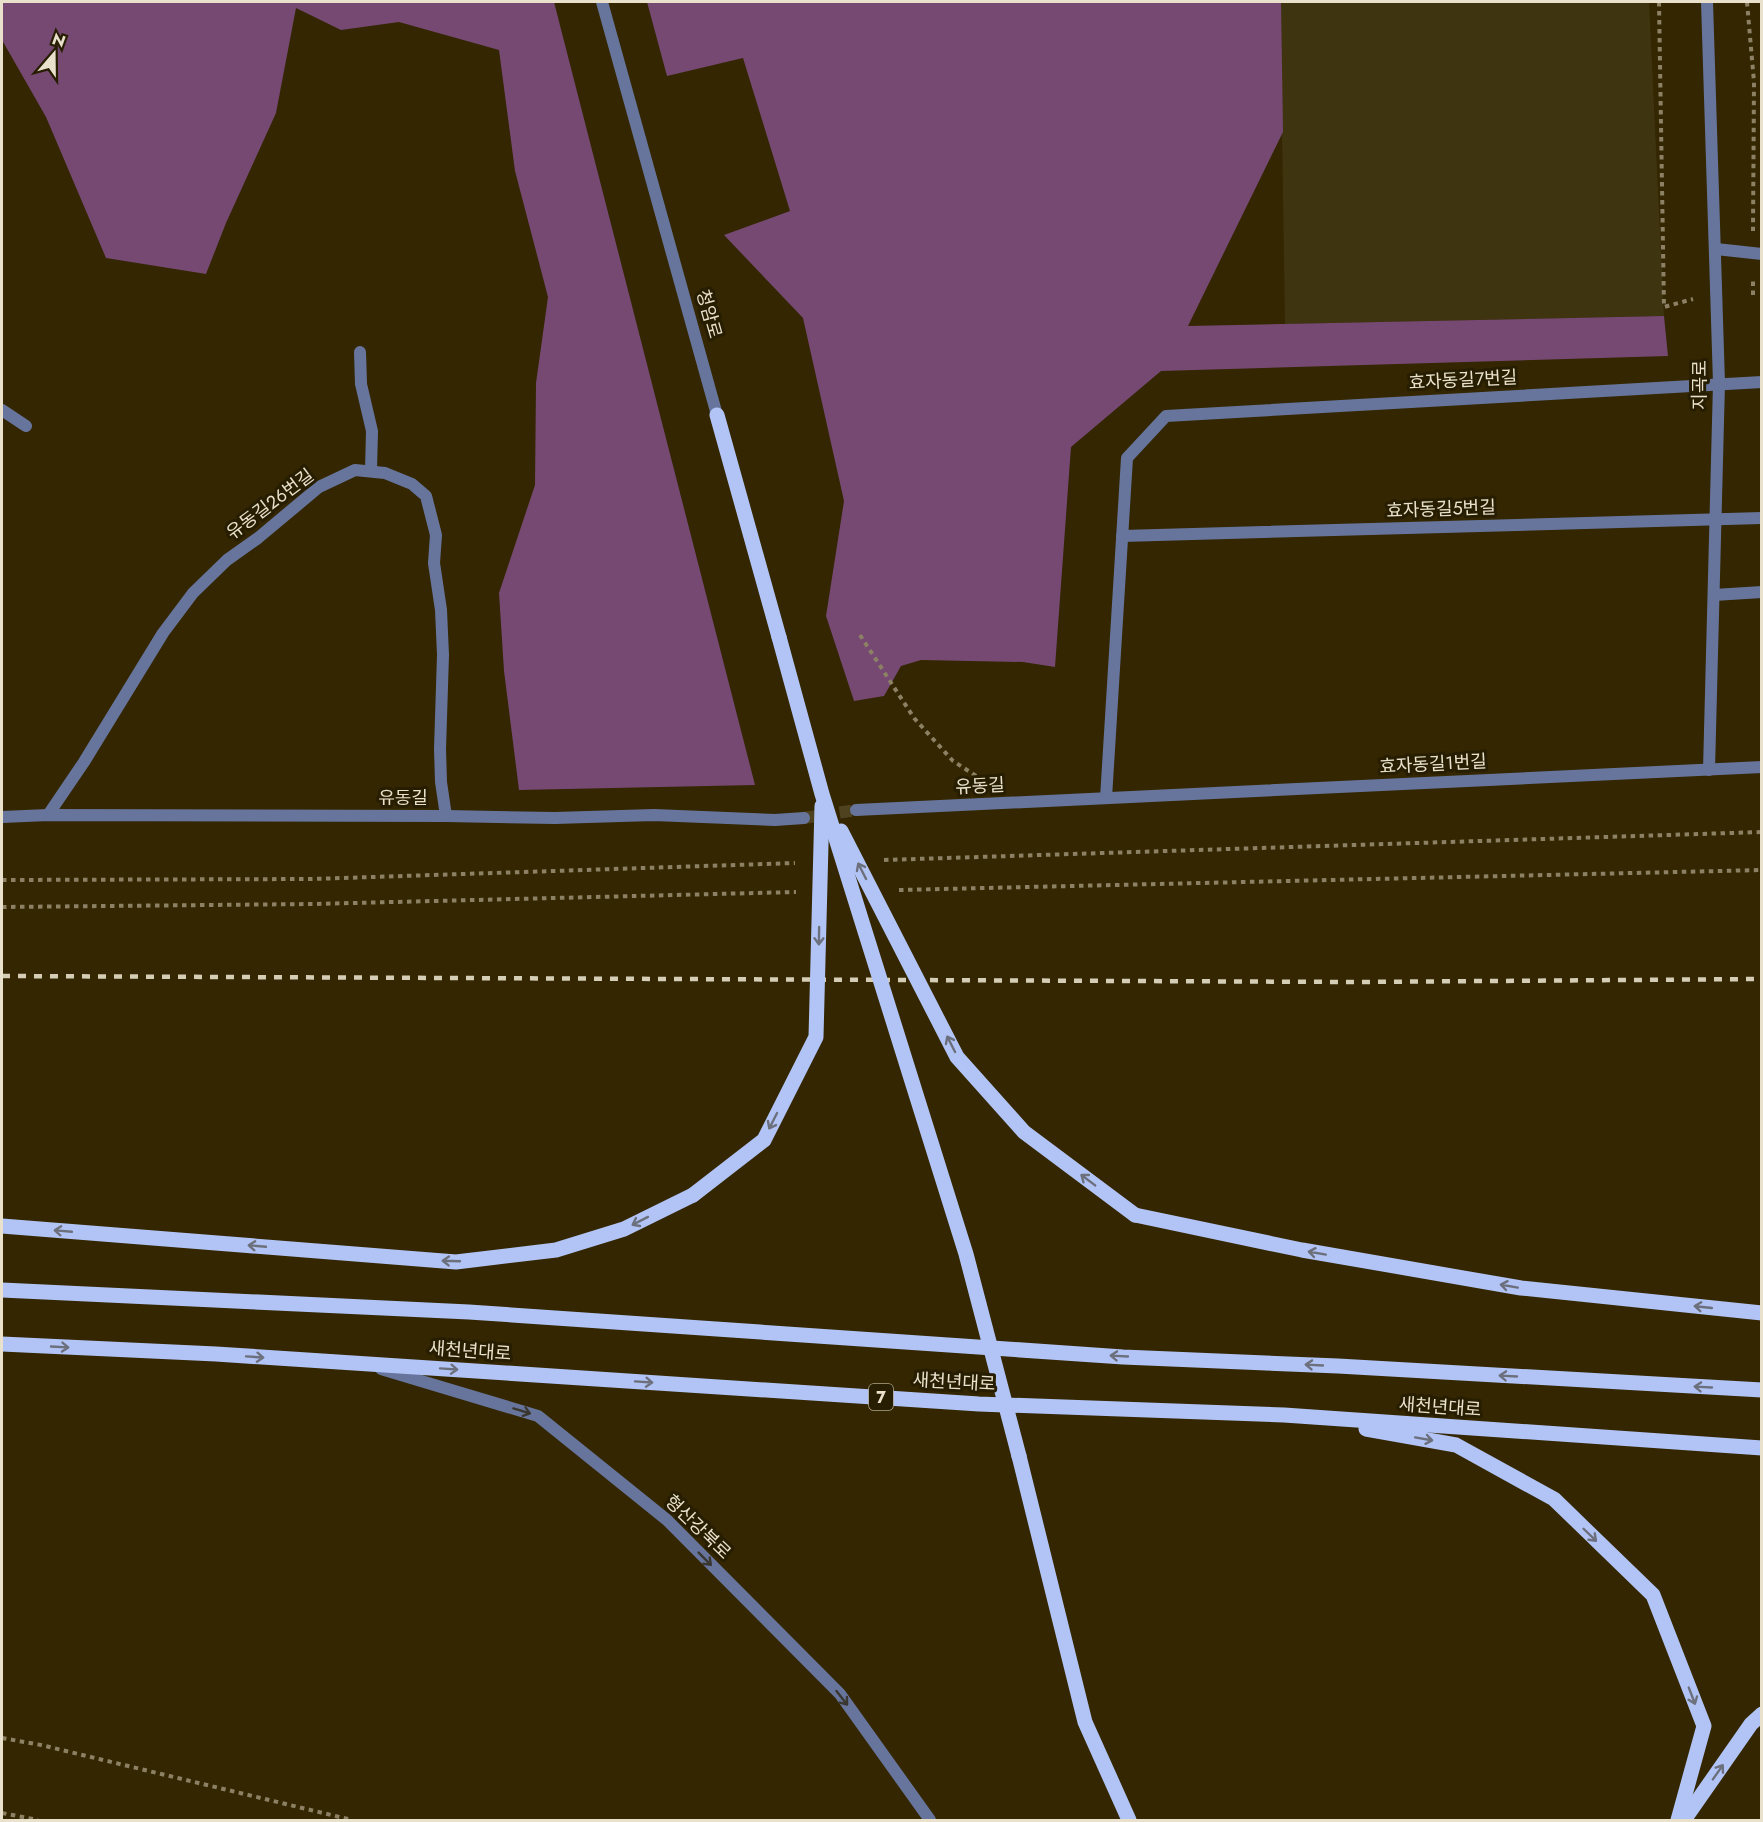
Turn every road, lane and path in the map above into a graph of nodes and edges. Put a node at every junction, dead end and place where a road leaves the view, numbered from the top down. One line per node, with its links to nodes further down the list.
1 (602, 2): 15 (street, 청암로)
2 (1659, 2): 9 (path)
3 (1707, 2): 7 (street, 지곡로)
4 (1746, 2): 5 (path)
5 (1753, 72): 6 (path); 8 (path)
6 (1761, 72)
7 (1716, 249): 8 (street); 9 (street, 지곡로)
8 (1757, 253): 10 (path)
9 (1717, 292): 13 (street, 지곡로)
10 (1754, 295)
11 (360, 352): 17 (street)
12 (1761, 382): 13 (street, 효자동길7번길)
13 (1719, 383): 18 (street, 지곡로); 20 (street, 효자동길7번길)
14 (2, 410): 16 (street)
15 (717, 415): 26 (main road, 청암로, bridge)
16 (26, 426)
17 (371, 470): 30 (street, 유동길26번길); 31 (street, 유동길26번길)
18 (1716, 518): 19 (street, 효자동길5번길); 20 (street, 효자동길5번길); 22 (street, 지곡로)
19 (1761, 518)
20 (1122, 536): 27 (street)
21 (1761, 592): 22 (street)
22 (1714, 595): 25 (street, 지곡로)
23 (860, 635): 28 (path)
24 (1761, 767): 25 (street, 효자동길1번길)
25 (1710, 770): 27 (street, 효자동길1번길)
26 (822, 794): 34 (main road, one-way to 34, bridge); 36 (main road, one-way to 26, bridge); 48 (main road, bridge)
27 (1106, 798): 28 (street, 유동길)
28 (999, 803): 29 (street, 유동길)
29 (856, 810)
30 (48, 815): 31 (street, 유동길); 32 (street, 유동길)
31 (446, 816): 33 (street, 유동길)
32 (2, 817)
33 (804, 818)
34 (2, 1226)
35 (2, 1290): 39 (main road, 새천년대로, one-way to 35)
36 (1761, 1313)
37 (2, 1344): 38 (main road, 새천년대로 / 7, one-way to 38)
38 (365, 1364): 40 (main road, 새천년대로 / 7, one-way to 40); 47 (street, 형산강북로, one-way to 47)
39 (1761, 1390)
40 (1284, 1415): 41 (main road, 새천년대로 / 7); 49 (main road, one-way to 49)
41 (1761, 1448)
42 (1761, 1714): 50 (main road, one-way to 42)
43 (2, 1738): 46 (path)
44 (2, 1813): 45 (path)
45 (38, 1821)
46 (352, 1821)
47 (930, 1821)
48 (1129, 1821)
49 (1678, 1821)
50 (1684, 1821)

